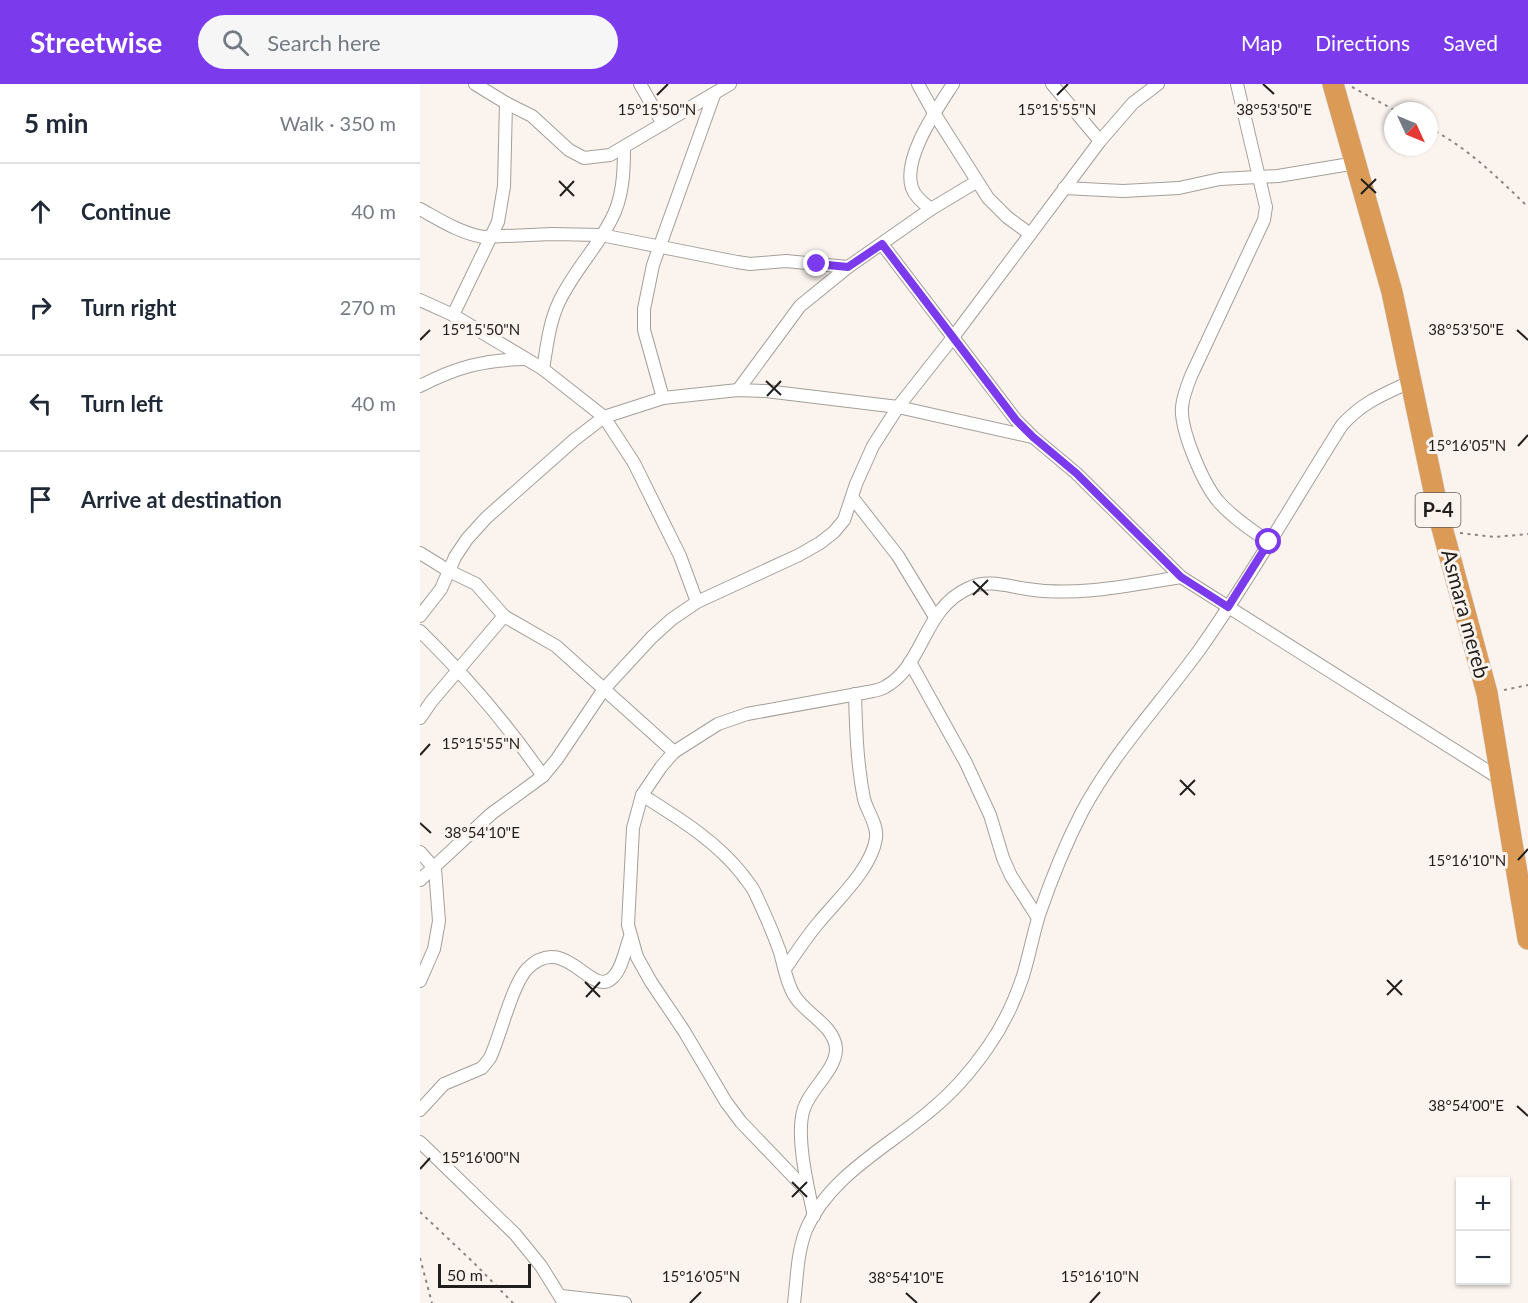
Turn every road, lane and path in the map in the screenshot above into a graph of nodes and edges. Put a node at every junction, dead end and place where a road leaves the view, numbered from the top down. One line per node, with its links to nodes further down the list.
1 (475, 84): 12 (street)
2 (640, 84): 15 (street)
3 (730, 84): 11 (street)
4 (918, 84): 14 (street)
5 (953, 84): 14 (street)
6 (1052, 84): 17 (street)
7 (1158, 84): 17 (street)
8 (1237, 84): 20 (street)
9 (1333, 84): 19 (highway, Asmara mereb / P-4)
10 (1349, 84): 13 (path)
11 (714, 95): 15 (street); 30 (street)
12 (506, 104): 18 (street); 28 (street)
13 (1384, 105)
14 (934, 113): 21 (street); 25 (street)
15 (663, 124): 18 (street)
16 (1438, 133): 23 (path)
17 (1100, 141): 22 (street)
18 (624, 148): 27 (street)
19 (1356, 163): 20 (street); 37 (highway, Asmara mereb / P-4)
20 (1260, 177): 22 (street); 47 (street)
21 (976, 182): 25 (street); 26 (street)
22 (1064, 188): 26 (street)
23 (1528, 207)
24 (420, 209): 28 (street)
25 (931, 209): 29 (street)
26 (1030, 234): 34 (street)
27 (601, 235): 28 (street); 30 (street); 36 (street)
28 (492, 237): 33 (street)
29 (882, 244): 31 (street); 34 (street)
30 (659, 248): 31 (street); 40 (street)
31 (848, 267): 39 (street)
32 (420, 300): 33 (street)
33 (453, 315): 35 (street)
34 (954, 336): 41 (street); 43 (street)
35 (526, 359): 36 (street); 38 (street)
36 (543, 369): 42 (street)
37 (1410, 382): 45 (highway, Asmara mereb / P-4); 47 (street)
38 (420, 386)
39 (738, 390): 40 (street); 41 (street)
40 (663, 398): 42 (street)
41 (898, 407): 43 (street); 44 (street)
42 (604, 417): 49 (street); 51 (street)
43 (1033, 437): 50 (street)
44 (852, 497): 51 (street); 55 (street)
45 (1441, 524): 46 (path); 61 (highway, Asmara mereb / P-4)
46 (1528, 534)
47 (1269, 542): 52 (street)
48 (420, 553): 49 (street)
49 (449, 572): 53 (street); 54 (street)
50 (1181, 577): 52 (street); 55 (street)
51 (697, 602): 60 (street)
52 (1228, 607): 66 (street); 72 (street)
53 (420, 616)
54 (504, 616): 58 (street); 60 (street)
55 (935, 617): 57 (street)
56 (420, 631): 58 (street)
57 (910, 662): 62 (street); 72 (street)
58 (459, 669): 63 (street); 65 (street)
59 (1528, 685): 61 (path)
60 (604, 688): 64 (street); 65 (street)
61 (1486, 693): 66 (highway, Asmara mereb / P-4)
62 (855, 694): 64 (street); 75 (street)
63 (420, 718)
64 (674, 752): 67 (street)
65 (543, 776): 69 (street)
66 (1502, 780): 71 (highway, Asmara mereb / P-4)
67 (642, 795): 74 (street); 75 (street)
68 (420, 852): 69 (street)
69 (435, 868): 70 (street); 76 (street)
70 (420, 880)
71 (1523, 883): 73 (highway, Asmara mereb / P-4)
72 (1038, 918): 81 (street)
73 (1528, 936)
74 (630, 937): 77 (street); 79 (street)
75 (785, 969): 79 (street)
76 (420, 981)
77 (420, 1110)
78 (420, 1142): 83 (street)
79 (809, 1193): 81 (street)
80 (420, 1212): 85 (path)
81 (814, 1216): 87 (street)
82 (420, 1258): 84 (path)
83 (562, 1300): 86 (street)
84 (432, 1303)
85 (513, 1303)
86 (625, 1303)
87 (794, 1303)

